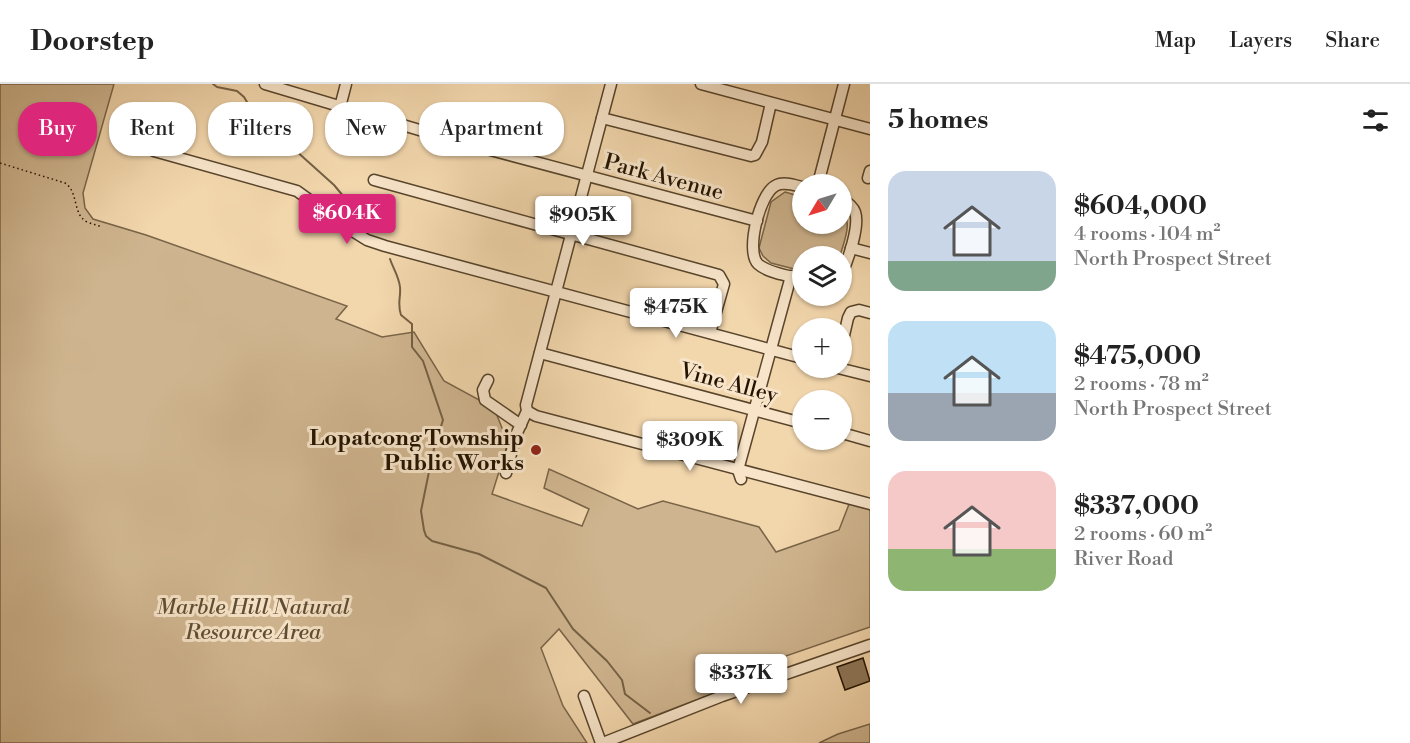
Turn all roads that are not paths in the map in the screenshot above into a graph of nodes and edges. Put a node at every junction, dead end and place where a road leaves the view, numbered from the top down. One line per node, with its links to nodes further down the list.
1 (265, 84): 7 (street)
2 (346, 84): 6 (street)
3 (611, 84): 9 (street)
4 (701, 84): 8 (street)
5 (844, 84): 10 (street)
6 (341, 102)
7 (325, 103)
8 (771, 103): 9 (street); 10 (street)
9 (602, 118): 15 (street)
10 (834, 120): 12 (street); 14 (street)
11 (407, 126): 15 (street, Park Avenue)
12 (870, 129)
13 (172, 156): 25 (street)
14 (820, 174)
15 (587, 175): 19 (street, Park Avenue); 20 (street)
16 (374, 180): 20 (street)
17 (792, 185): 19 (street)
18 (852, 207): 21 (street)
19 (758, 220): 24 (street)
20 (571, 235): 25 (street); 29 (street)
21 (851, 246)
22 (852, 248): 23 (street)
23 (870, 253)
24 (792, 276)
25 (556, 292): 29 (street); 31 (street)
26 (792, 292): 30 (street)
27 (870, 313): 28 (street)
28 (848, 318)
29 (710, 333): 30 (street)
30 (772, 350): 32 (street); 36 (street)
31 (540, 353): 36 (street, Vine Alley); 37 (street)
32 (792, 355)
33 (852, 372): 34 (street)
34 (870, 376)
35 (488, 380): 39 (street)
36 (756, 410): 38 (street, Vine Alley); 43 (street)
37 (527, 411): 39 (street); 43 (street)
38 (792, 420)
39 (521, 425): 42 (street)
40 (852, 436): 41 (street)
41 (870, 441)
42 (506, 473)
43 (740, 474): 44 (street)
44 (870, 504)
45 (870, 645): 47 (street)
46 (584, 696): 48 (street)
47 (627, 738): 48 (street)
48 (602, 743)

